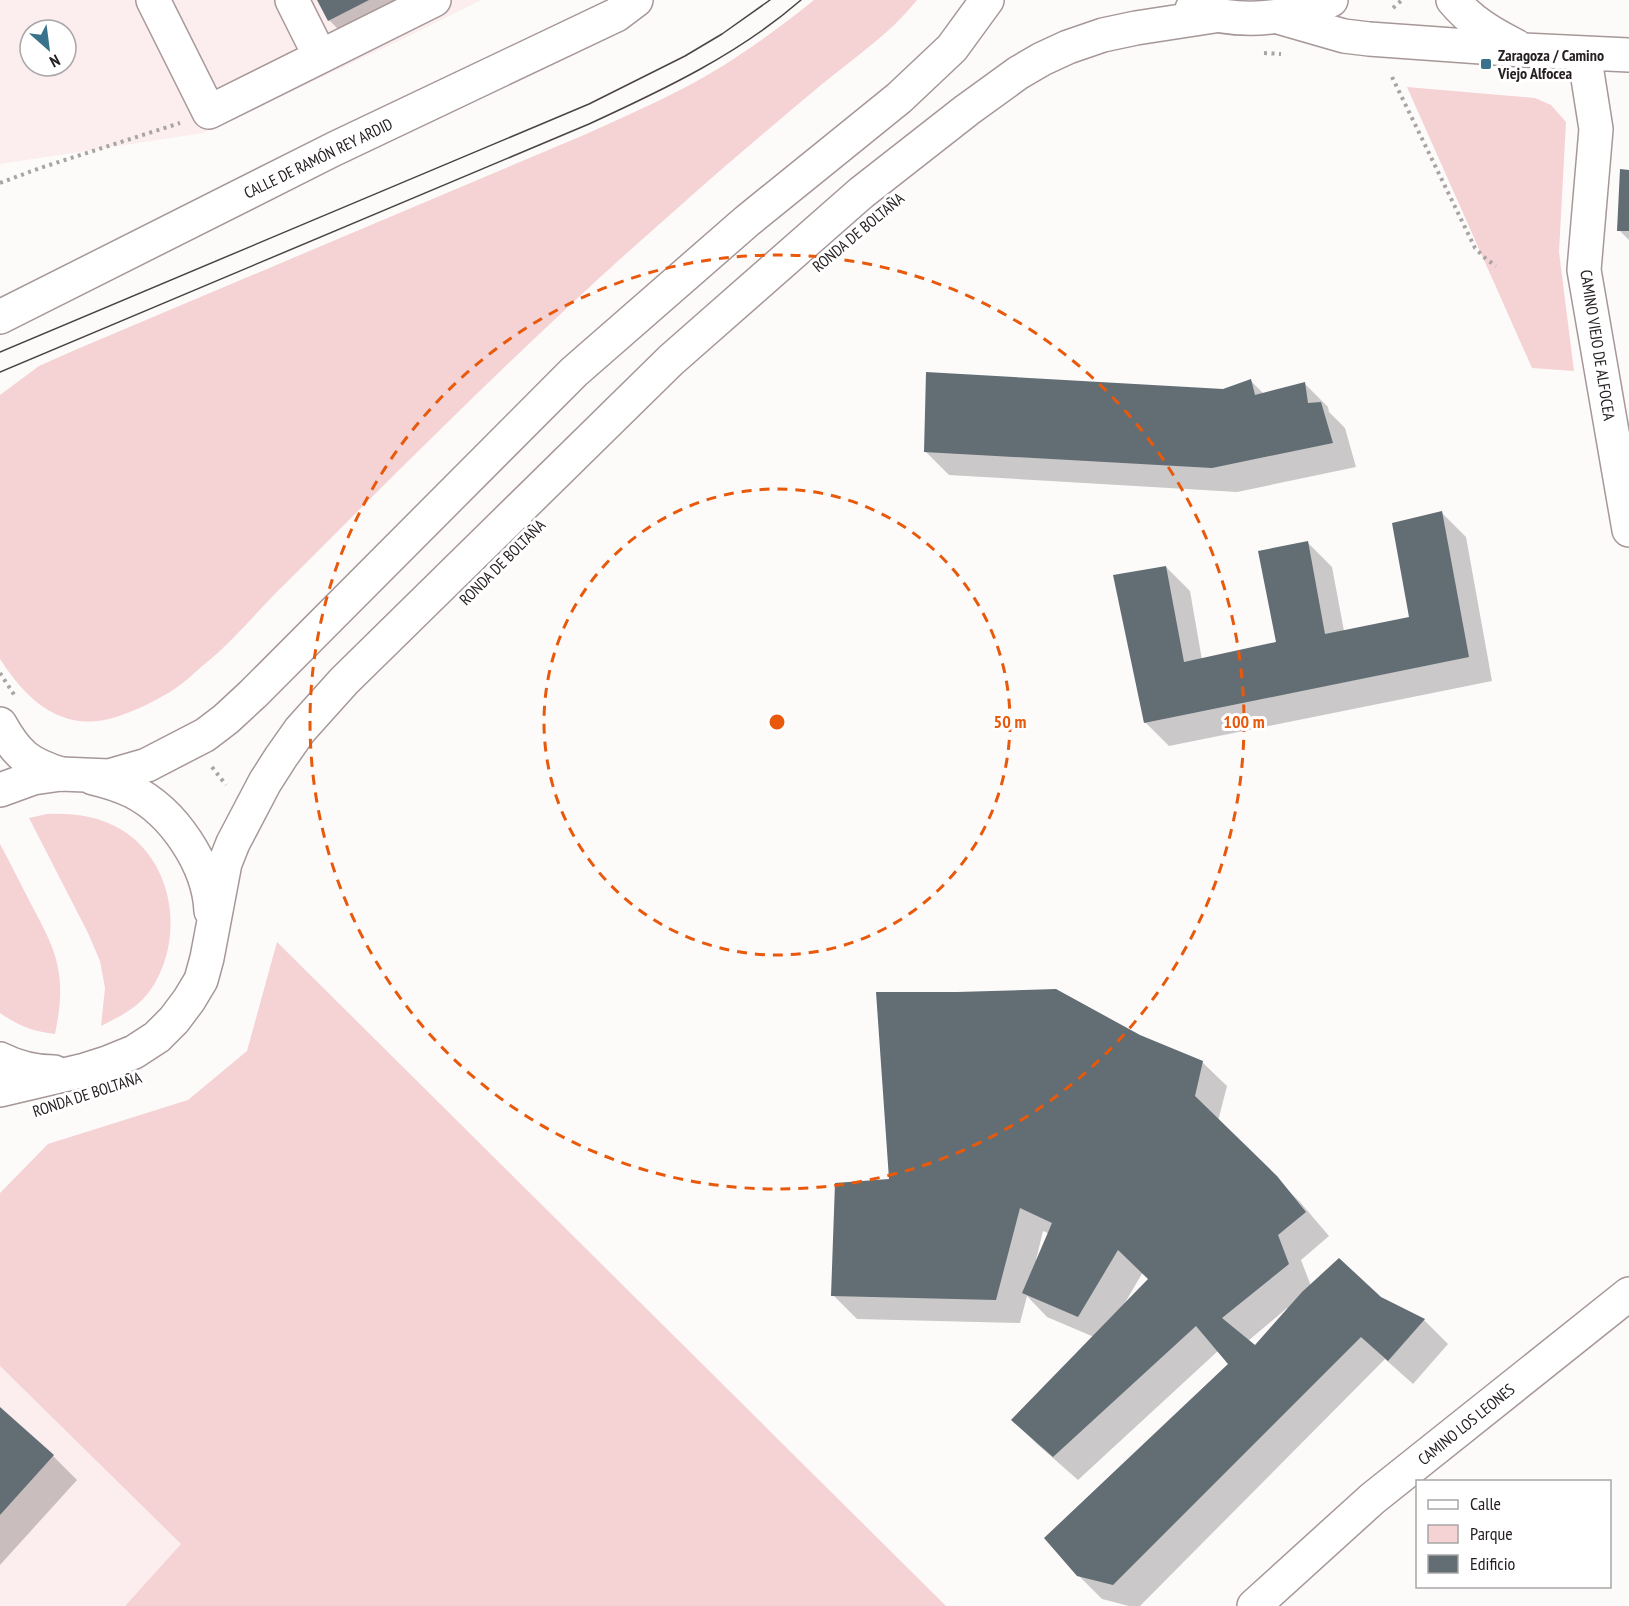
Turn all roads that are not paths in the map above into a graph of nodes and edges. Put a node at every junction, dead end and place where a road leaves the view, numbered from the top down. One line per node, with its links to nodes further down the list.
1 (153, 0): 14 (main road)
2 (292, 0): 14 (main road)
3 (636, 0): 15 (main road, CALLE DE RAMÓN REY ARDID)
4 (987, 0): 18 (main road, RONDA DE BOLTAÑA)
5 (1172, 0): 9 (main road)
6 (1331, 0): 10 (main road)
7 (1453, 0): 11 (main road)
8 (426, 2): 14 (main road)
9 (1214, 16): 10 (main road); 20 (main road, RONDA DE BOLTAÑA)
10 (1278, 17): 11 (main road)
11 (1523, 50): 12 (main road)
12 (1584, 53): 13 (main road); 16 (main road, CAMINO VIEJO DE ALFOCEA)
13 (1629, 55)
14 (320, 56)
15 (0, 317)
16 (1629, 530)
17 (0, 724): 18 (main road)
18 (73, 775): 19 (main road, RONDA DE BOLTAÑA); 20 (main road, RONDA DE BOLTAÑA)
19 (0, 790)
20 (212, 936): 22 (main road, RONDA DE BOLTAÑA)
21 (0, 1059): 22 (main road, RONDA DE BOLTAÑA)
22 (85, 1070): 23 (main road, RONDA DE BOLTAÑA)
23 (0, 1090)
24 (1629, 1294): 25 (main road, CAMINO LOS LEONES)
25 (1254, 1606)

